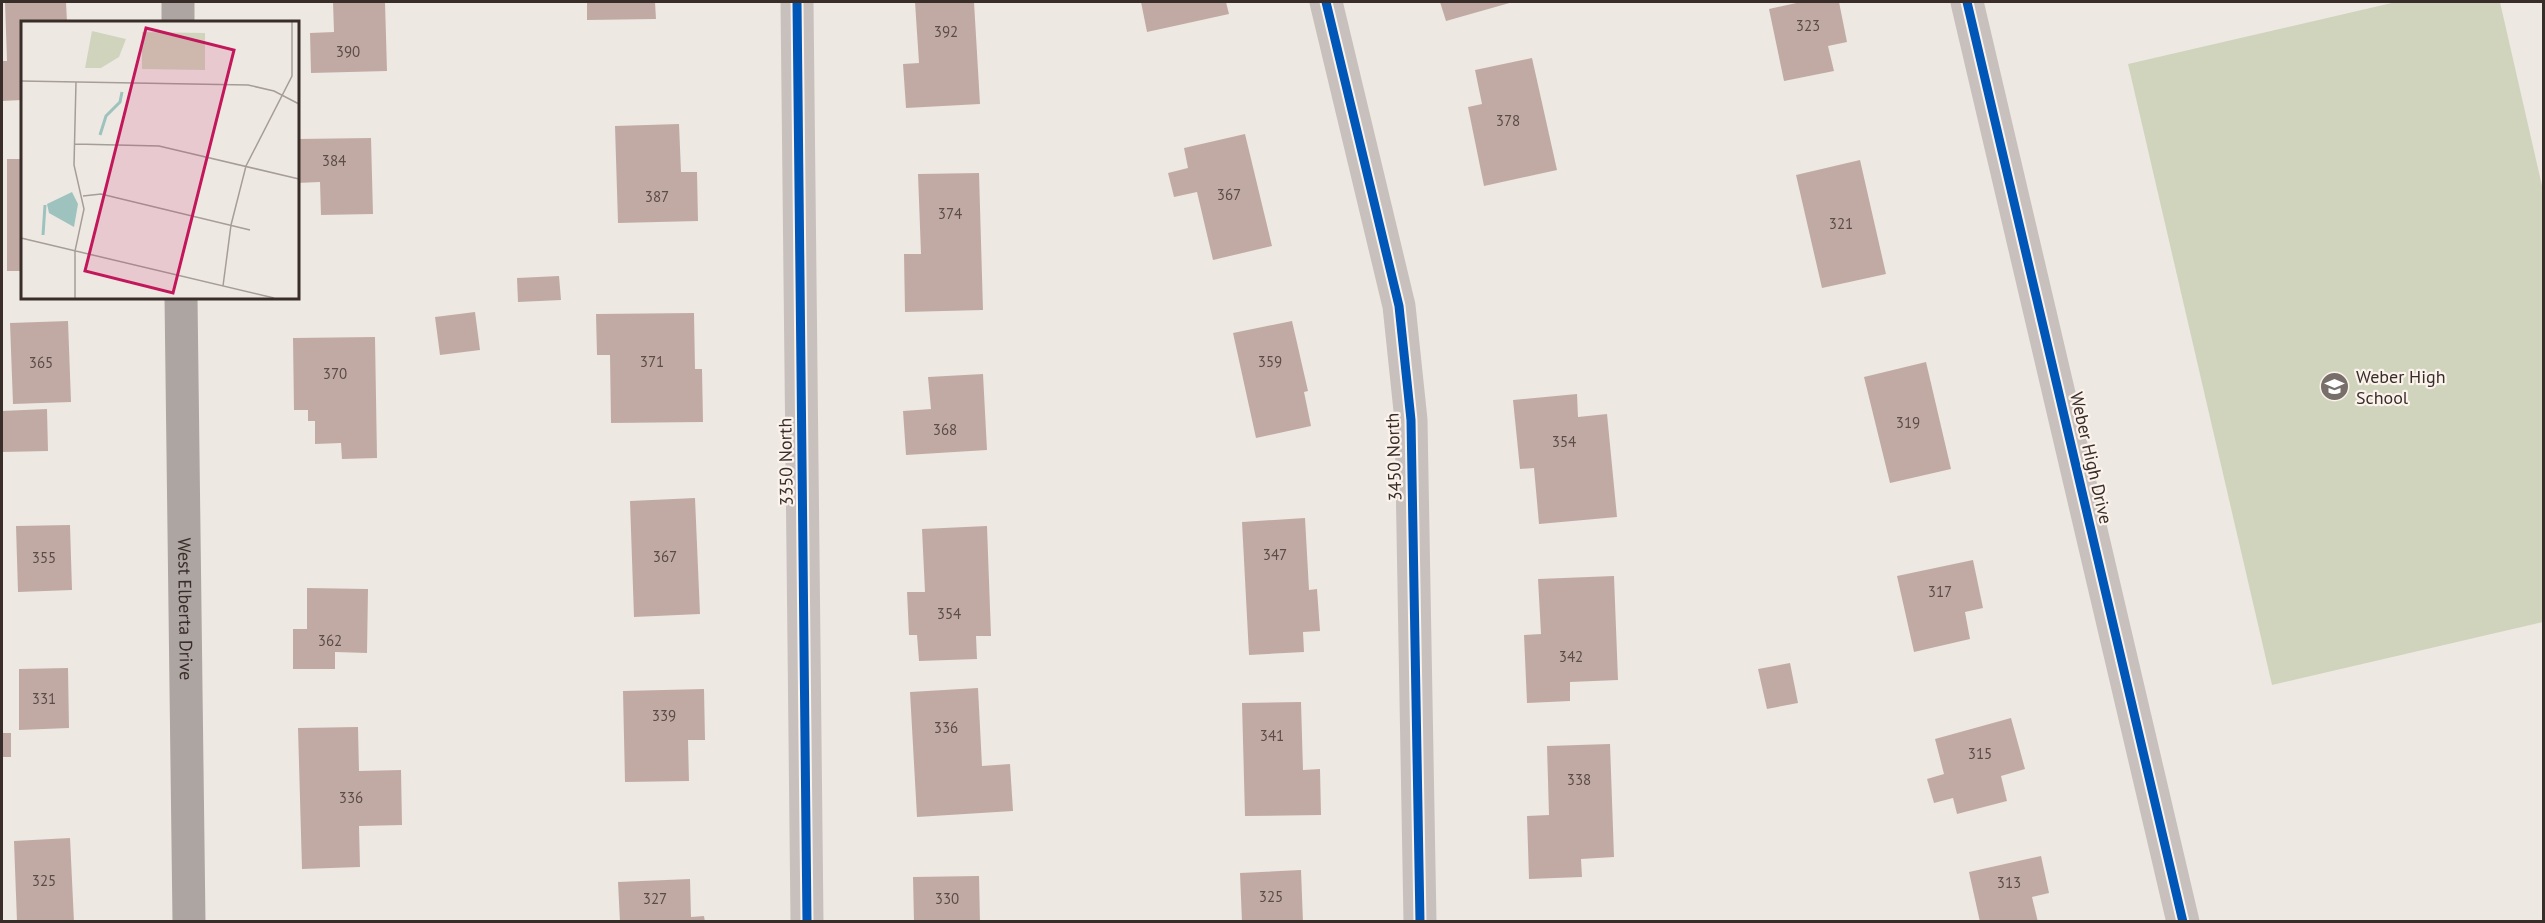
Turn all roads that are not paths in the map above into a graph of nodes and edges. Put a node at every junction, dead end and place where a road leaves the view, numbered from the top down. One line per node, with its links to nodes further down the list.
1 (178, 2): 5 (main road)
2 (797, 2): 8 (street, 3350 North)
3 (1326, 2): 9 (street, 3450 North)
4 (1967, 2): 10 (street, Weber High Drive)
5 (178, 21)
6 (181, 298): 7 (main road, West Elberta Drive)
7 (189, 921)
8 (807, 921)
9 (1420, 921)
10 (2183, 921)

